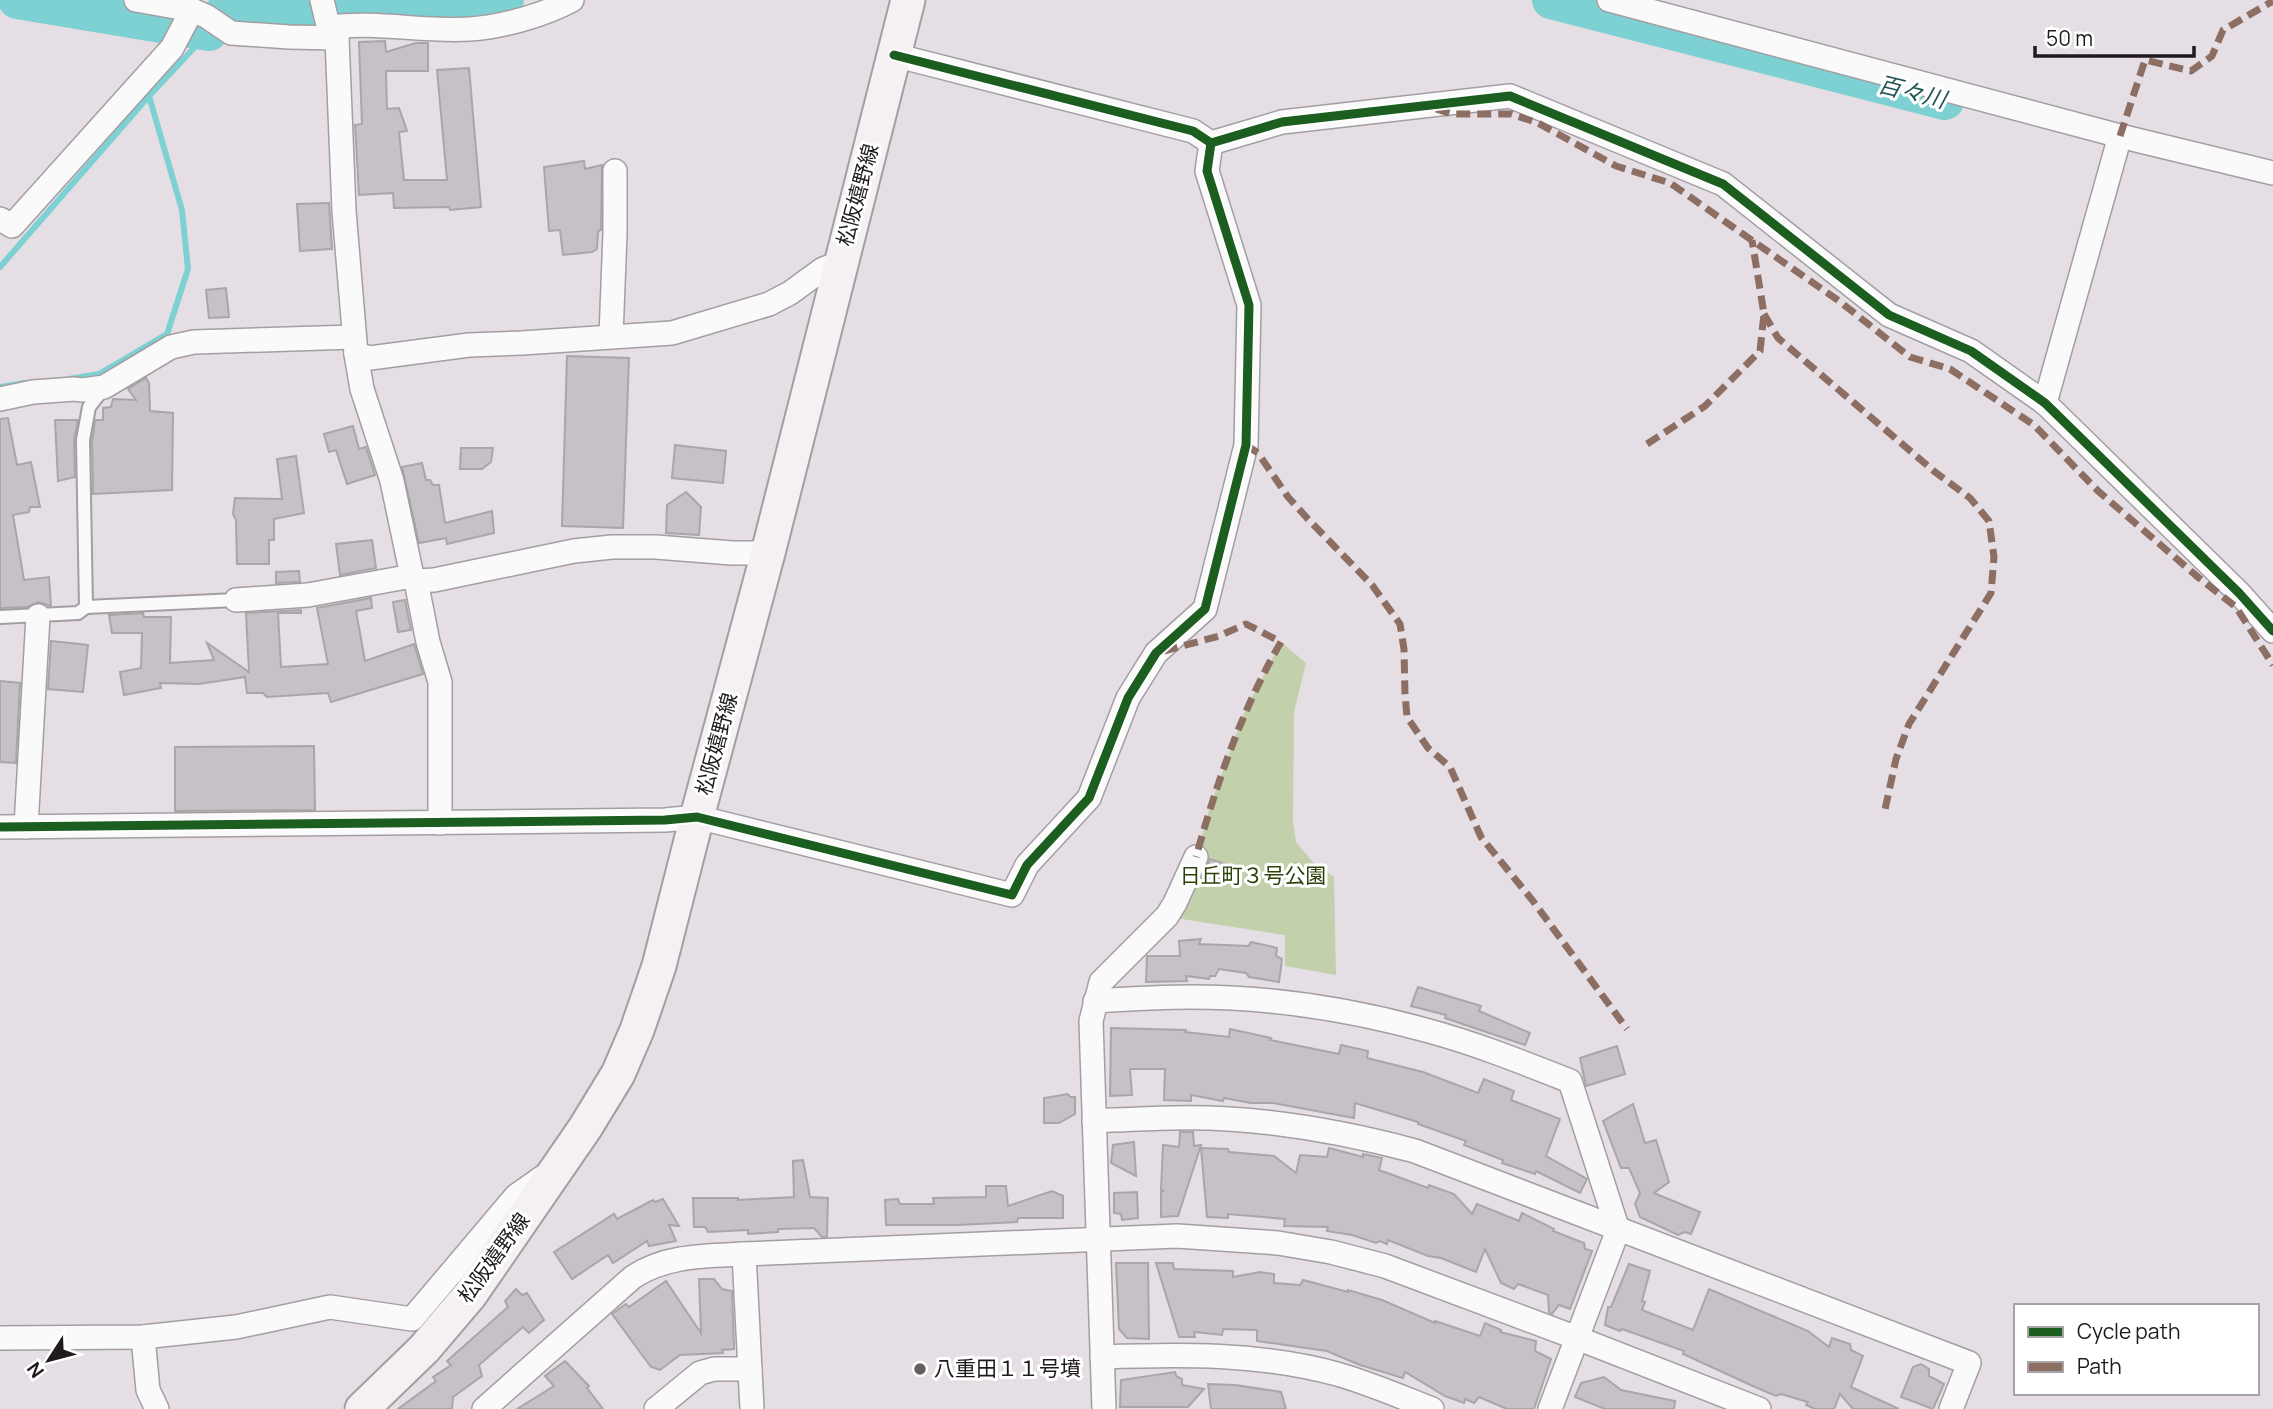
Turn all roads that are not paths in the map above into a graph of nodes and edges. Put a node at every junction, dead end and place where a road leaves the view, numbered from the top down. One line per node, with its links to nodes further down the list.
1 (136, 0): 5 (street)
2 (572, 0): 6 (street)
3 (908, 0): 7 (main road, 松阪嬉野線)
4 (1609, 0): 8 (street)
5 (196, 14): 6 (street); 12 (street)
6 (329, 22): 15 (street)
7 (894, 55): 9 (street); 13 (main road, 松阪嬉野線)
8 (2120, 136): 11 (street); 18 (street)
9 (1211, 143): 18 (street); 26 (street)
10 (615, 171): 14 (street)
11 (2273, 173)
12 (4, 228)
13 (840, 263): 14 (street); 19 (main road, 松阪嬉野線)
14 (611, 336): 15 (street)
15 (355, 346): 16 (street); 20 (street)
16 (104, 387): 17 (street); 22 (lane)
17 (0, 399)
18 (2045, 403): 25 (street)
19 (768, 553): 20 (street); 26 (main road, 松阪嬉野線)
20 (414, 578): 21 (street); 27 (street)
21 (236, 600): 22 (lane)
22 (86, 607): 23 (lane)
23 (38, 616): 24 (lane); 29 (street)
24 (0, 617)
25 (2273, 631)
26 (697, 817): 27 (street); 33 (main road, 松阪嬉野線)
27 (440, 823): 29 (street)
28 (0, 827): 29 (street)
29 (26, 827)
30 (1196, 857): 31 (street)
31 (1095, 1001): 32 (street); 34 (street)
32 (1094, 1121): 34 (street); 35 (street)
33 (562, 1163): 37 (street); 43 (main road, 松阪嬉野線)
34 (1618, 1230): 39 (street); 51 (street)
35 (1098, 1239): 36 (street); 39 (street); 40 (street)
36 (744, 1254): 41 (street); 44 (street)
37 (143, 1337): 38 (street); 42 (street)
38 (0, 1338)
39 (1577, 1338): 49 (street); 50 (street)
40 (1102, 1357): 47 (street); 48 (street)
41 (750, 1369): 45 (street); 46 (street)
42 (157, 1409)
43 (362, 1409)
44 (484, 1409)
45 (656, 1409)
46 (752, 1409)
47 (1104, 1409)
48 (1432, 1409)
49 (1550, 1409)
50 (1759, 1409)
51 (1951, 1409)

